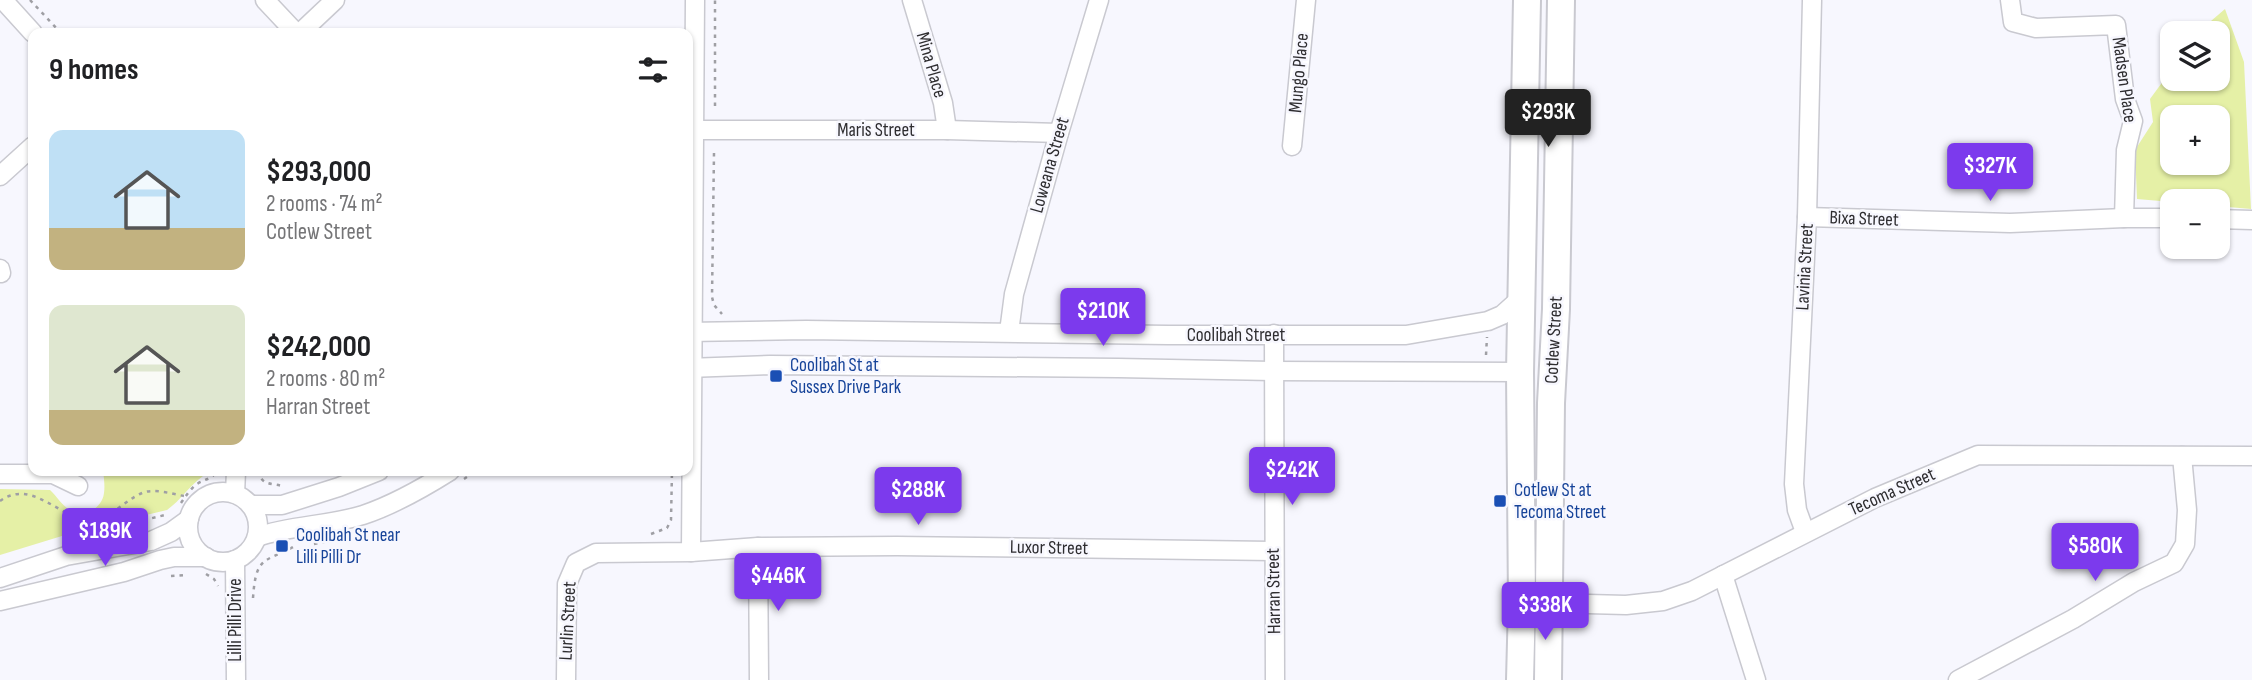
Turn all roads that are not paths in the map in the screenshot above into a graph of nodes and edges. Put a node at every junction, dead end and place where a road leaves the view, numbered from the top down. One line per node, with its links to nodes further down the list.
1 (3, 0): 12 (street)
2 (265, 0): 13 (street)
3 (335, 0): 14 (street)
4 (695, 0): 15 (street)
5 (912, 0): 16 (street, Mina Place)
6 (1099, 0): 17 (street, Loweana Street)
7 (1306, 0): 18 (street, Mungo Place)
8 (1527, 0): 27 (main road, Cotlew Street)
9 (1561, 0): 28 (main road, Cotlew Street)
10 (1812, 0): 22 (street, Lavinia Street)
11 (2010, 0): 23 (street, Madsen Place)
12 (28, 28)
13 (293, 28)
14 (304, 28)
15 (694, 130): 16 (street, Maris Street); 21 (street)
16 (947, 130): 17 (street, Maris Street)
17 (1059, 133): 30 (street, Loweana Street)
18 (1292, 146)
19 (28, 151): 20 (street)
20 (0, 176)
21 (693, 180)
22 (1807, 218): 23 (street, Bixa Street); 48 (street, Lavinia Street)
23 (2124, 218): 24 (street, Bixa Street)
24 (2160, 218)
25 (2230, 219): 26 (street)
26 (2252, 220)
27 (1522, 297): 31 (street, Coolibah Street); 34 (main road, Cotlew Street)
28 (1556, 309): 34 (main road); 59 (main road, Cotlew Street)
29 (693, 331): 30 (street, Coolibah Street)
30 (1009, 332): 31 (street, Coolibah Street)
31 (1274, 334): 33 (street, Harran Street)
32 (693, 367): 33 (street, Coolibah Street)
33 (1273, 371): 34 (street, Coolibah Street); 51 (street, Harran Street)
34 (1520, 372): 64 (main road, Cotlew Street)
35 (2182, 456): 36 (street, Tecoma Street); 48 (street, Tecoma Street); 67 (street)
36 (2252, 456)
37 (0, 474): 38 (street)
38 (28, 474)
39 (57, 476): 44 (street)
40 (236, 476): 45 (street)
41 (366, 476): 46 (street)
42 (441, 476): 49 (street)
43 (691, 476): 52 (street)
44 (78, 486)
45 (235, 494): 46 (street); 47 (street)
46 (251, 505): 49 (street)
47 (185, 512): 55 (street); 57 (street)
48 (1805, 532): 56 (street, Tecoma Street)
49 (257, 537): 53 (street)
50 (758, 547): 51 (street, Luxor Street); 52 (street, Luxor Street); 62 (street)
51 (1273, 551): 63 (street, Harran Street)
52 (691, 552): 54 (street, Luxor Street)
53 (235, 560): 55 (street); 60 (street, Lilli Pilli Drive)
54 (576, 563): 61 (street, Lurlin Street)
55 (202, 565): 58 (street)
56 (1723, 575): 59 (street, Tecoma Street); 66 (street)
57 (0, 578)
58 (0, 601)
59 (1549, 603): 65 (main road, Cotlew Street)
60 (236, 680)
61 (566, 680)
62 (759, 680)
63 (1275, 680)
64 (1520, 680)
65 (1548, 680)
66 (1756, 680)
67 (1958, 680)

